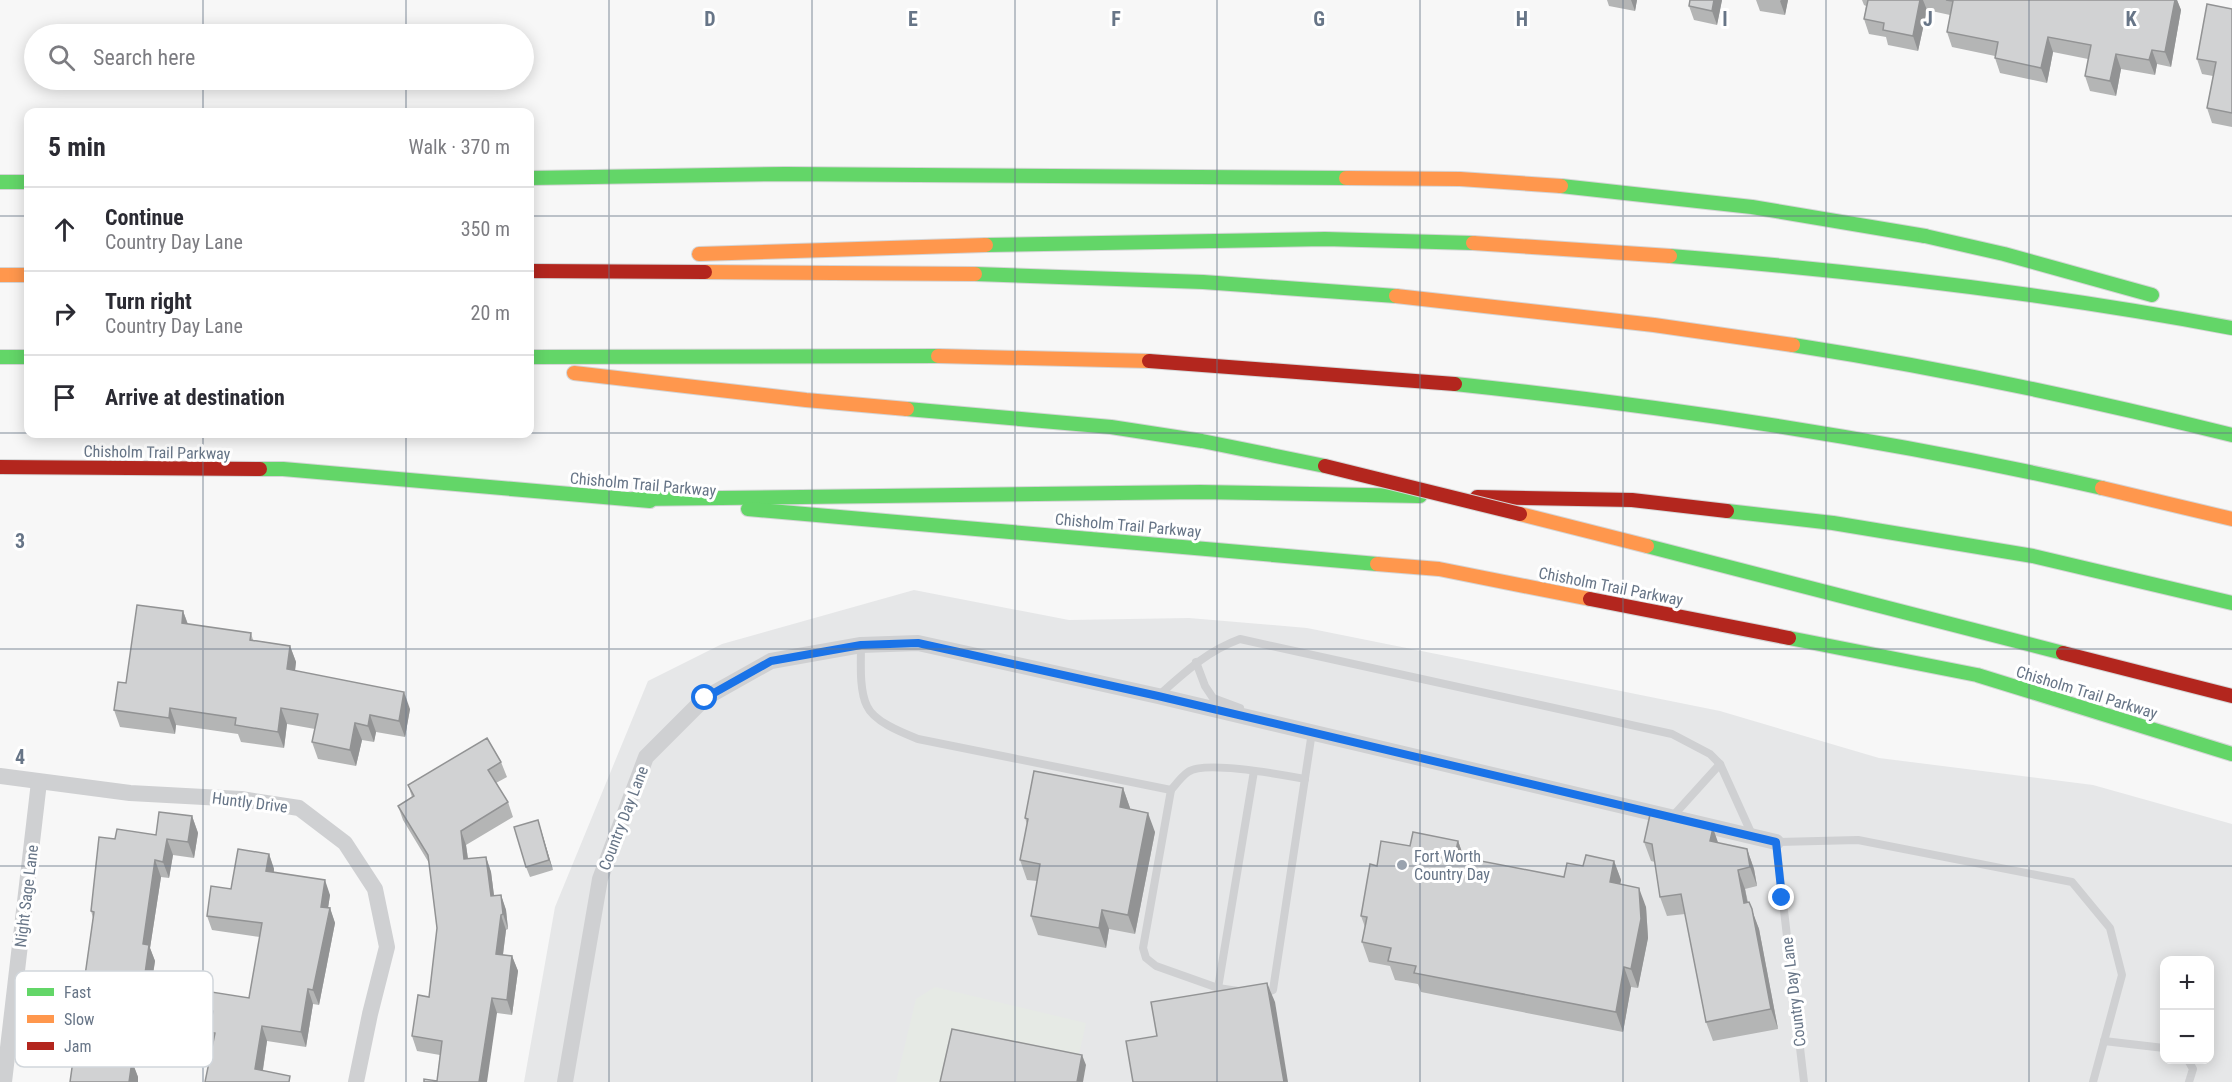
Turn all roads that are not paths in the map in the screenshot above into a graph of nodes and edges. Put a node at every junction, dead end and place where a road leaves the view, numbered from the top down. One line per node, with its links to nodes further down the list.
1 (534, 178): 10 (main road)
2 (0, 182): 3 (main road)
3 (24, 182)
4 (684, 255): 13 (main road)
5 (649, 258): 6 (main road)
6 (534, 270)
7 (534, 270): 18 (main road)
8 (0, 275): 9 (main road)
9 (24, 275)
10 (2168, 300)
11 (2185, 306): 12 (main road)
12 (2232, 322)
13 (2232, 328)
14 (0, 357): 15 (main road)
15 (24, 357)
16 (534, 357): 21 (main road)
17 (534, 368): 26 (main road, bridge)
18 (2232, 435)
19 (0, 467): 20 (main road, Chisholm Trail Parkway)
20 (634, 500): 22 (main road); 29 (main road, Chisholm Trail Parkway)
21 (2232, 519)
22 (2232, 603)
23 (861, 645): 25 (street, Country Day Lane); 35 (lane); 47 (street, Country Day Lane)
24 (1196, 662): 25 (lane); 27 (lane); 30 (lane)
25 (1158, 696): 27 (street, Country Day Lane)
26 (2232, 696)
27 (1256, 719): 28 (street, Country Day Lane)
28 (1312, 732): 33 (lane); 36 (street, Country Day Lane)
29 (2232, 754)
30 (1719, 764): 36 (lane); 37 (lane)
31 (1254, 771): 33 (lane); 35 (lane); 41 (lane)
32 (0, 776): 34 (street, Huntly Drive)
33 (1305, 778): 41 (lane)
34 (39, 782): 39 (street, Night Sage Lane); 46 (street, Huntly Drive)
35 (1171, 790): 41 (lane)
36 (1672, 818): 37 (street, Country Day Lane)
37 (1754, 837): 38 (street, Country Day Lane)
38 (1776, 842): 42 (lane); 48 (lane, Country Day Lane)
39 (17, 971)
40 (15, 988): 45 (street, Night Sage Lane)
41 (1218, 988)
42 (2104, 1041): 43 (lane); 49 (lane)
43 (2160, 1048)
44 (2190, 1064): 50 (lane)
45 (4, 1082)
46 (356, 1082)
47 (565, 1082)
48 (1804, 1082)
49 (2092, 1082)
50 (2189, 1082)

